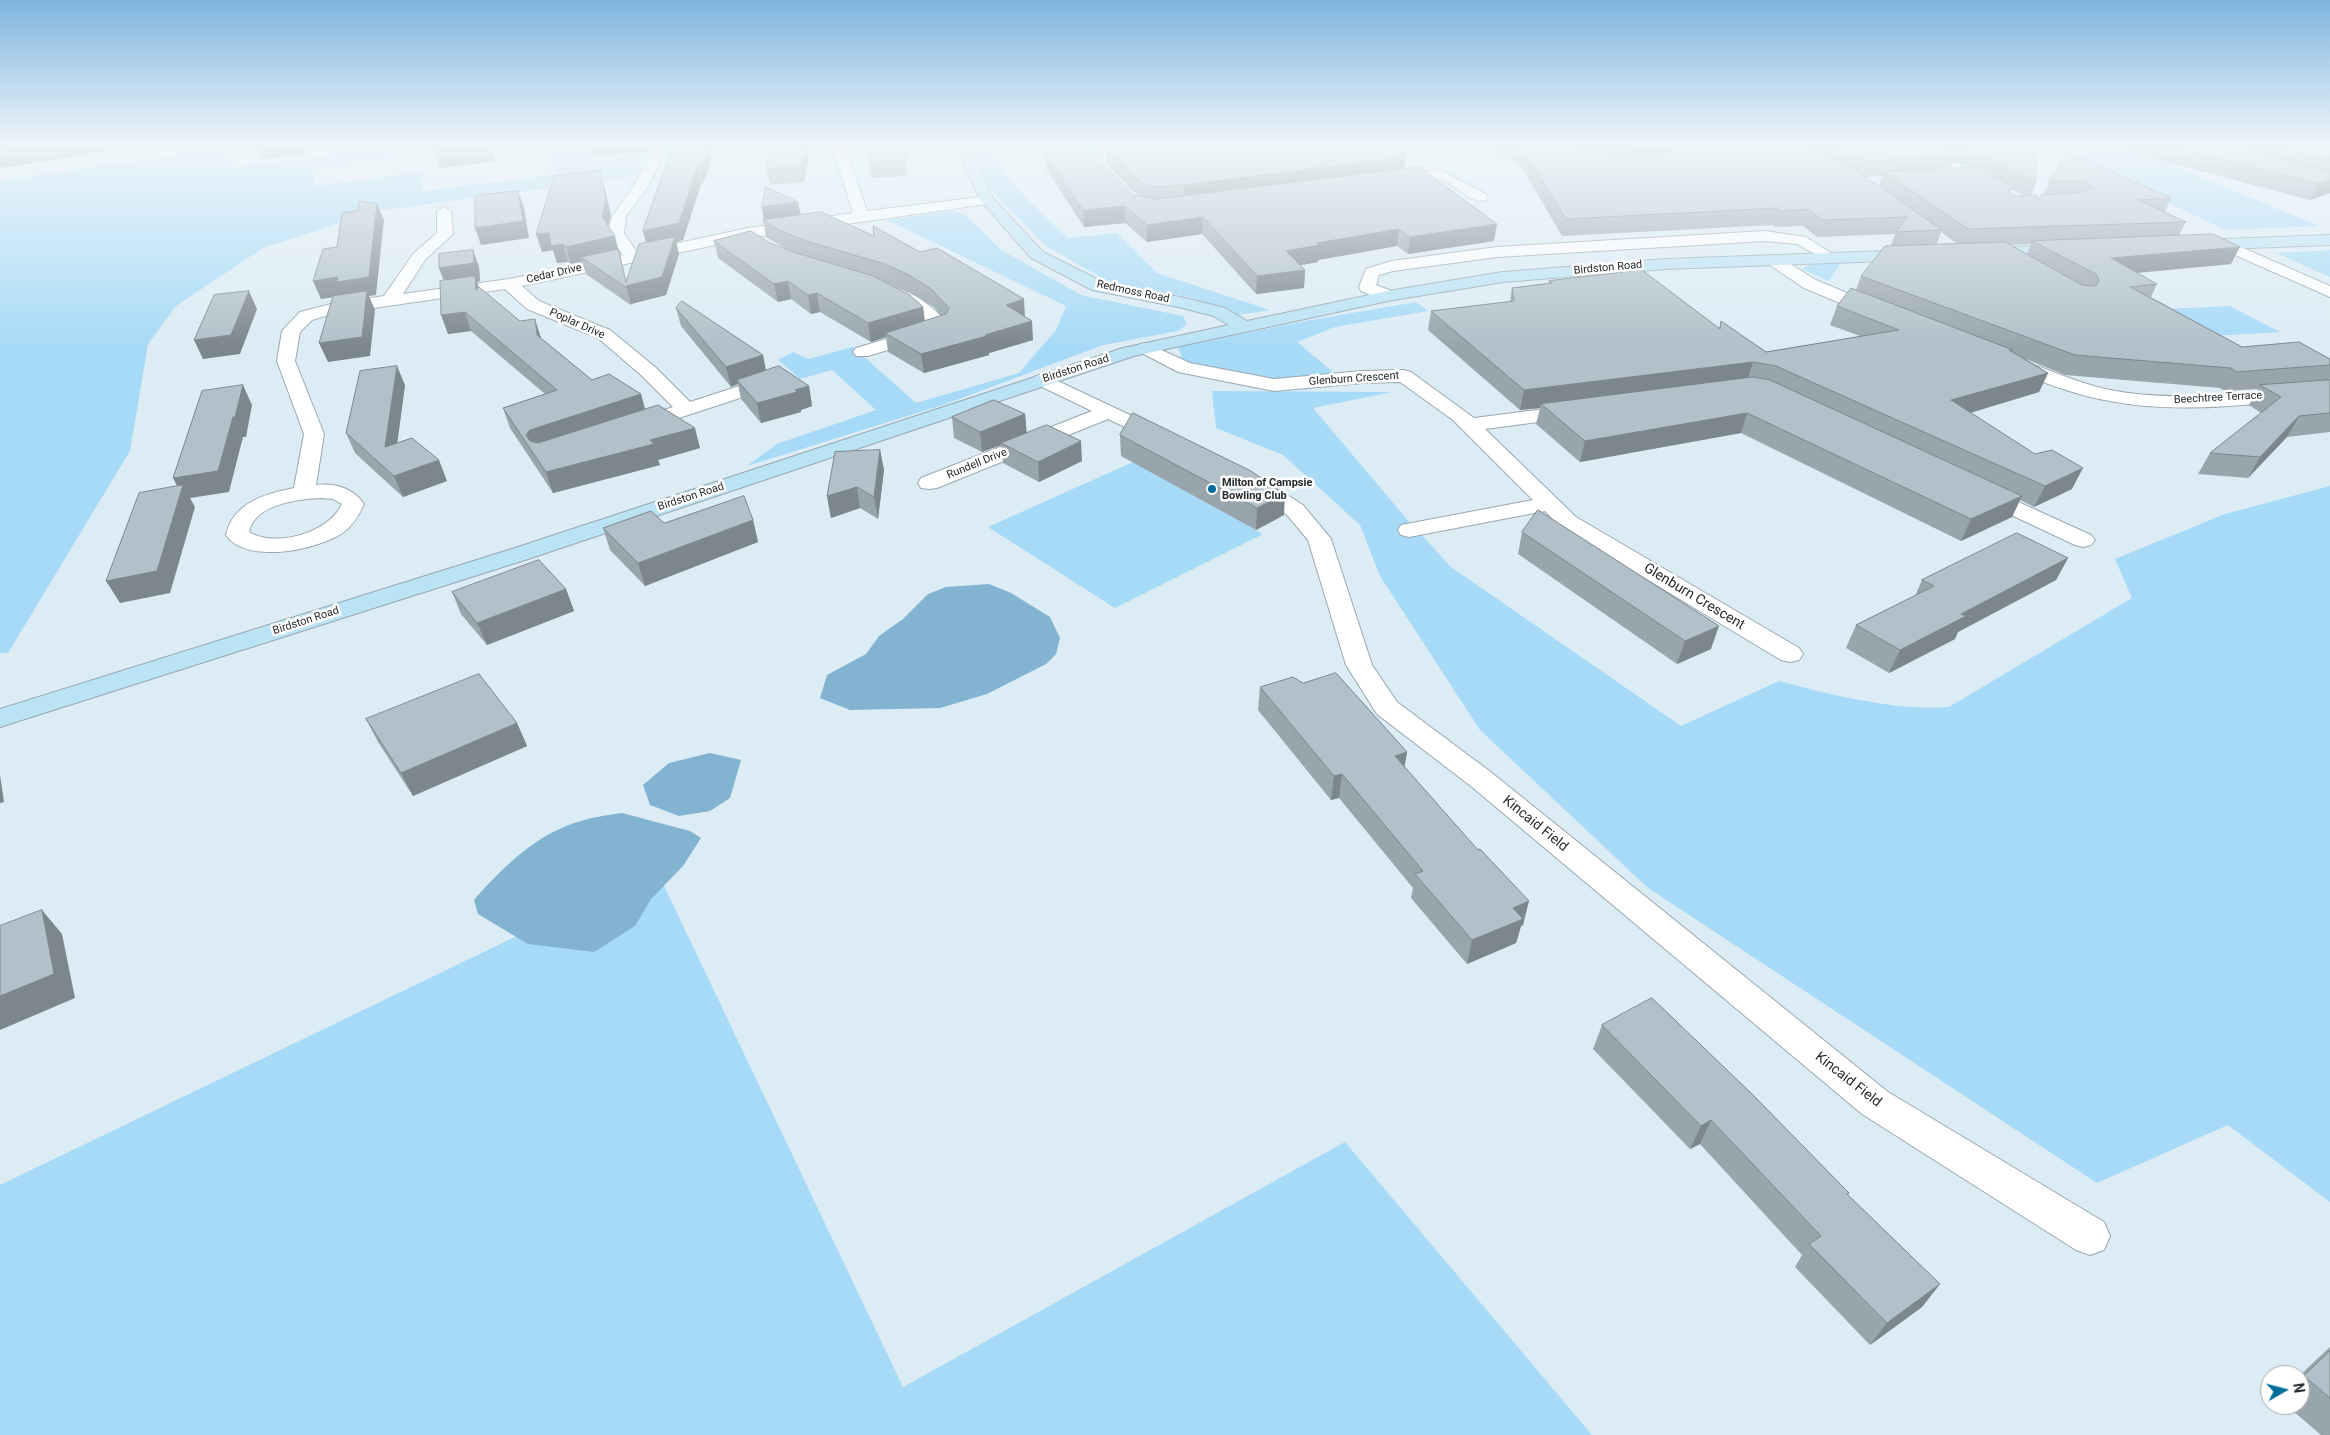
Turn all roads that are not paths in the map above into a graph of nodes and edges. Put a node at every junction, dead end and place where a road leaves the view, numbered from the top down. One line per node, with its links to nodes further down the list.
1 (444, 213): 24 (street)
2 (622, 213): 16 (street)
3 (860, 213): 6 (street)
4 (885, 213): 6 (street, Cedar Drive)
5 (999, 213): 26 (main road, Redmoss Road)
6 (861, 216): 7 (street, Cedar Drive)
7 (748, 233): 11 (street); 16 (street, Cedar Drive)
8 (2330, 240): 9 (main road)
9 (2223, 244): 10 (main road); 22 (street)
10 (2175, 246)
11 (768, 247)
12 (2088, 249): 13 (main road)
13 (2001, 252): 14 (main road); 19 (street)
14 (1965, 253)
15 (1930, 255): 17 (main road, Birdston Road)
16 (632, 256): 20 (street, Cedar Drive)
17 (1831, 258): 18 (main road, Birdston Road); 23 (street, Birdston Road)
18 (1773, 260): 23 (main road, Birdston Road); 25 (street)
19 (2025, 266)
20 (509, 284): 24 (street, Cedar Drive); 33 (street, Poplar Drive)
21 (873, 285): 28 (street)
22 (2330, 292)
23 (1388, 296): 26 (main road, Birdston Road)
24 (390, 300): 42 (street, Cedar Drive)
25 (1894, 319)
26 (1244, 327): 27 (main road, Birdston Road)
27 (1146, 348): 31 (main road, Birdston Road); 36 (street, Glenburn Crescent)
28 (862, 352)
29 (1996, 357): 32 (street, Beechtree Terrace)
30 (787, 376): 33 (street)
31 (1043, 380): 35 (street); 47 (main road, Birdston Road)
32 (2330, 391)
33 (686, 409): 37 (street)
34 (1592, 409): 36 (street)
35 (1108, 412): 38 (street); 40 (street, Rundell Drive)
36 (1468, 425): 43 (street, Glenburn Crescent)
37 (620, 431)
38 (1186, 449)
39 (1230, 470): 48 (street, Kincaid Field)
40 (930, 483)
41 (1966, 485): 45 (street)
42 (304, 492)
43 (1549, 504): 44 (street); 46 (street, Glenburn Crescent)
44 (1408, 530)
45 (2060, 550)
46 (1790, 654)
47 (0, 718)
48 (2090, 1236)

